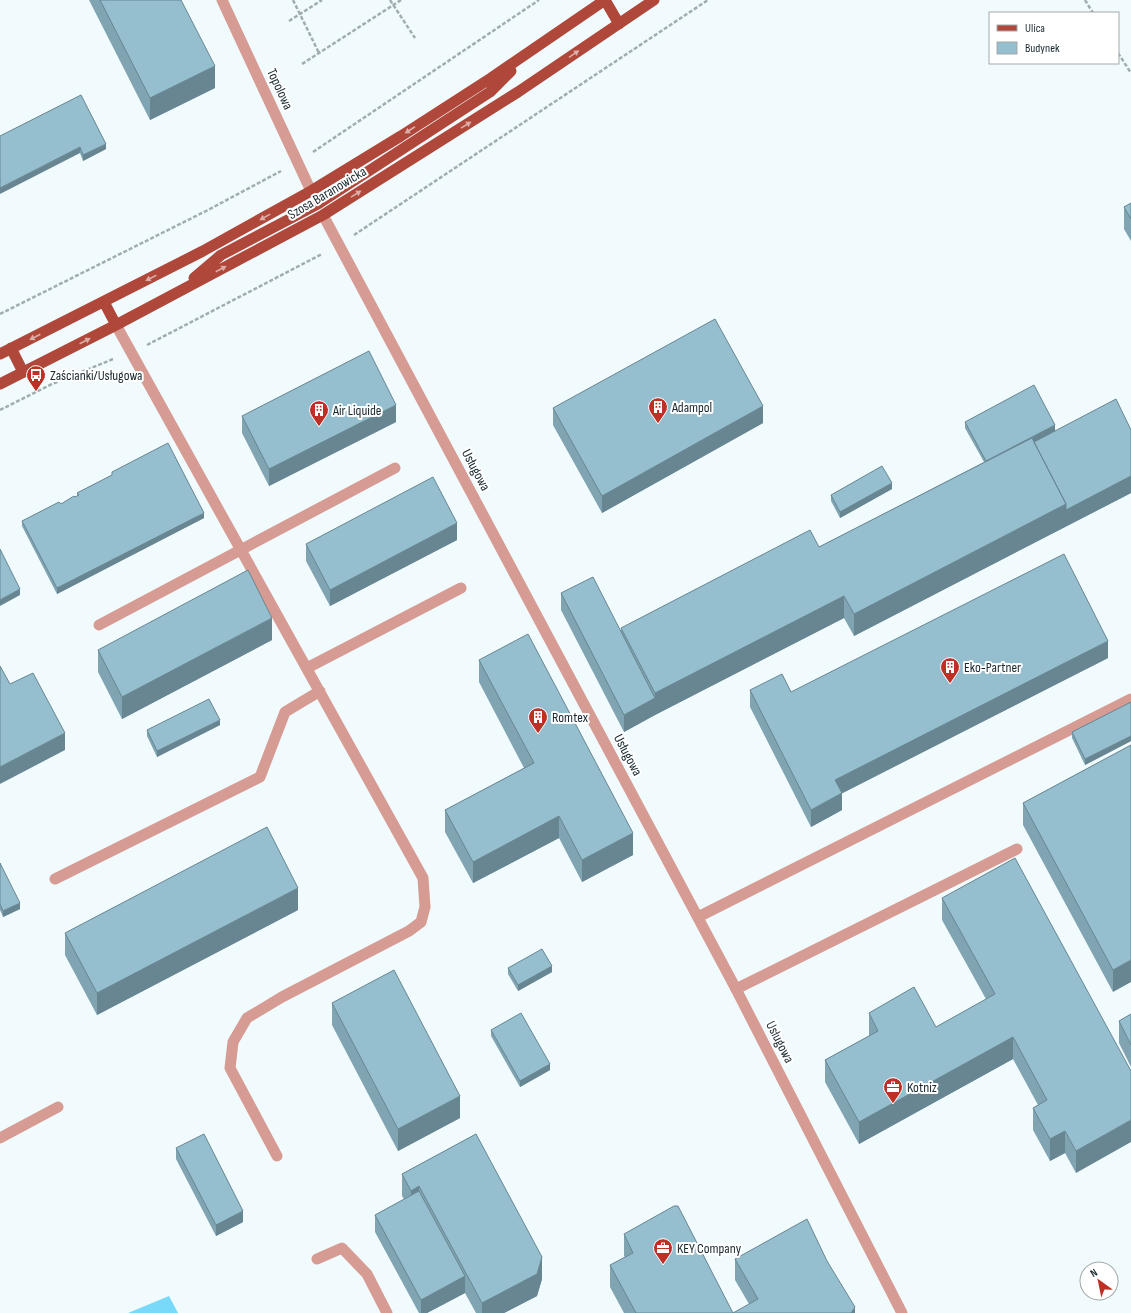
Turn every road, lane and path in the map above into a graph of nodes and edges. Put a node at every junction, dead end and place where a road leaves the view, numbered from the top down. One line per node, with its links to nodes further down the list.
1 (222, 0): 22 (street, Topolowa)
2 (293, 0): 13 (path)
3 (322, 0): 13 (path)
4 (390, 0): 11 (path)
5 (401, 0): 11 (path)
6 (539, 0): 22 (path)
7 (605, 0): 15 (main road); 17 (main road, Szosa Baranowicka)
8 (654, 0): 15 (main road, Szosa Baranowicka)
9 (708, 0): 26 (path)
10 (1085, 0): 12 (path)
11 (393, 5): 16 (path); 18 (path)
12 (1092, 12)
13 (300, 14): 14 (path); 18 (path)
14 (289, 21)
15 (619, 24): 25 (main road, Szosa Baranowicka, one-way to 15)
16 (416, 38)
17 (532, 50): 23 (main road, Szosa Baranowicka, one-way to 23); 24 (main road)
18 (319, 53): 20 (path)
19 (1119, 55): 21 (path)
20 (302, 64)
21 (1131, 73)
22 (298, 162): 23 (street, Topolowa); 29 (path)
23 (311, 191): 24 (main road); 28 (main road, Szosa Baranowicka, one-way to 28)
24 (318, 204): 25 (main road); 27 (main road)
25 (323, 215): 26 (street, Usługowa); 27 (main road, Szosa Baranowicka, one-way to 25)
26 (339, 245): 32 (path); 46 (street, Usługowa)
27 (180, 291): 30 (main road, Szosa Baranowicka)
28 (104, 302): 30 (main road); 31 (main road, Szosa Baranowicka, one-way to 31)
29 (0, 314)
30 (116, 325): 32 (street); 34 (main road, Szosa Baranowicka, one-way to 30)
31 (11, 348): 33 (main road, Szosa Baranowicka); 34 (main road)
32 (131, 351): 36 (path); 38 (street)
33 (0, 354)
34 (23, 372): 35 (main road, Szosa Baranowicka)
35 (0, 384)
36 (0, 410)
37 (395, 468): 38 (street)
38 (241, 549): 40 (street); 41 (street)
39 (461, 588): 41 (street)
40 (99, 625)
41 (307, 668): 42 (street)
42 (320, 691): 45 (street); 50 (street)
43 (1131, 699): 46 (street)
44 (1017, 849): 47 (street)
45 (55, 879)
46 (698, 917): 47 (street, Usługowa)
47 (736, 989): 53 (street, Usługowa)
48 (58, 1107): 49 (street)
49 (0, 1138)
50 (277, 1156)
51 (317, 1260): 52 (street)
52 (386, 1313)
53 (902, 1313)

